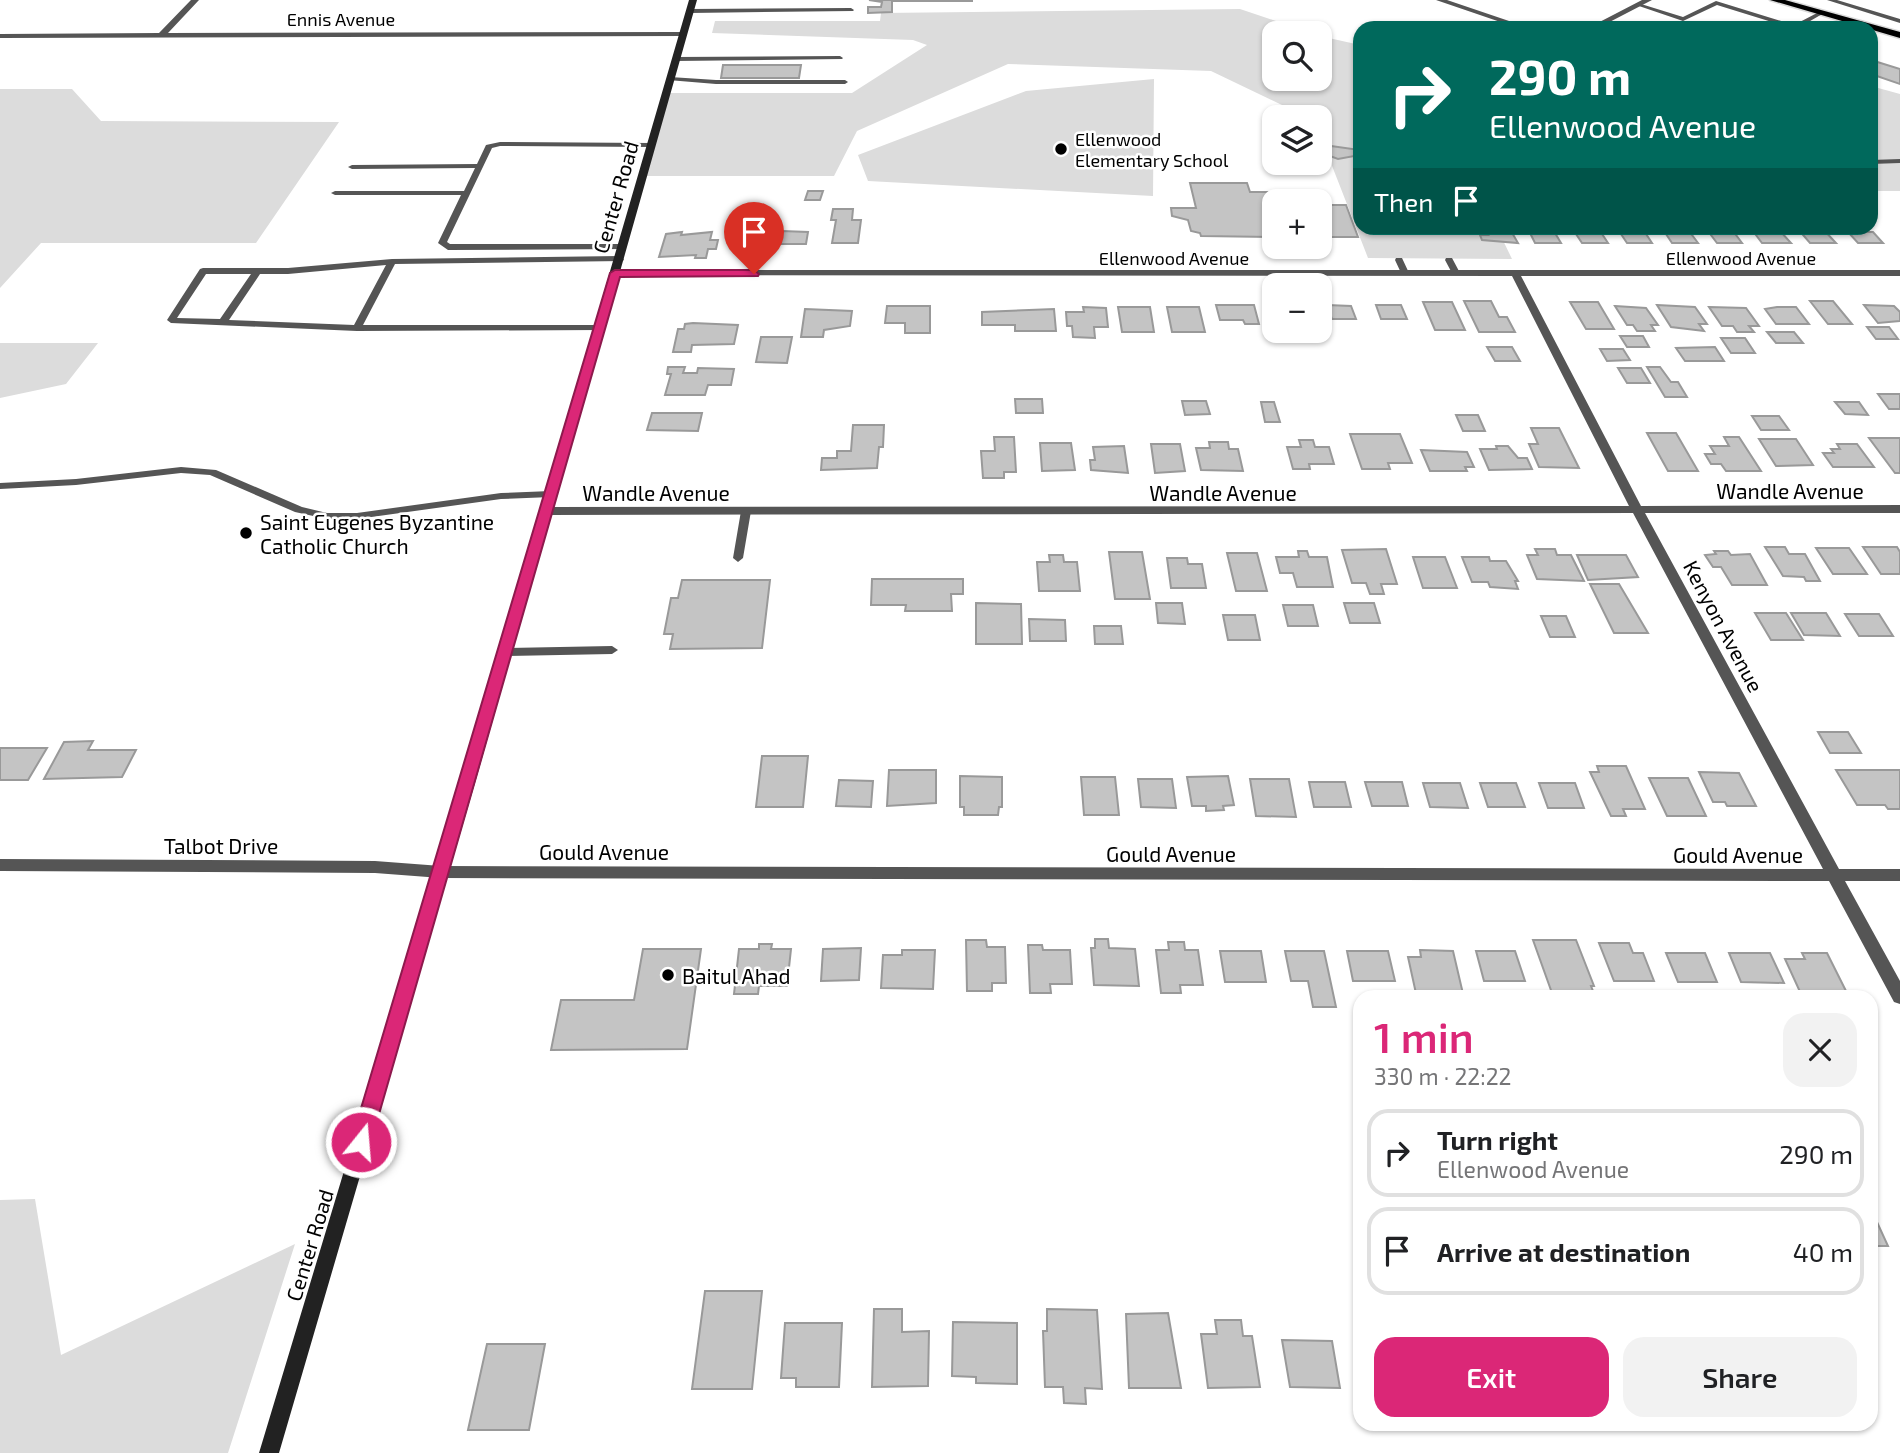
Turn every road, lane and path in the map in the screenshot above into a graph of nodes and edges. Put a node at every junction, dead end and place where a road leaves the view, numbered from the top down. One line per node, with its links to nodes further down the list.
1 (195, 0): 20 (street)
2 (1440, 0): 11 (street)
3 (1648, 0): 7 (street)
4 (1775, 0): 9 (main road)
5 (1830, 0): 10 (lane)
6 (691, 5): 8 (lane); 17 (main road, Center Road)
7 (1639, 5): 12 (street); 13 (lane)
8 (851, 10)
9 (1821, 13): 14 (lane); 15 (main road)
10 (1900, 20)
11 (1504, 21)
12 (1606, 21)
13 (1775, 21)
14 (1806, 21)
15 (1850, 21)
16 (1878, 29): 18 (main road)
17 (683, 34): 20 (street, Ennis Avenue); 22 (main road, Center Road)
18 (1900, 35)
19 (0, 36): 20 (street, Ennis Avenue)
20 (161, 36)
21 (840, 58): 22 (lane)
22 (676, 59): 23 (main road, Center Road)
23 (670, 79): 24 (lane); 25 (main road, Center Road)
24 (845, 82)
25 (652, 145): 28 (lane); 32 (main road, Center Road)
26 (1900, 161): 27 (lane)
27 (1878, 162)
28 (480, 166): 29 (lane); 31 (lane)
29 (352, 167)
30 (335, 193): 31 (lane)
31 (466, 193): 32 (lane)
32 (619, 260): 35 (lane); 37 (street, Ellenwood Avenue); 42 (main road, Center Road)
33 (1399, 260): 37 (lane)
34 (1450, 260): 38 (lane)
35 (392, 262): 36 (lane); 43 (lane)
36 (257, 271): 41 (lane); 41 (lane)
37 (1405, 273): 38 (street, Ellenwood Avenue)
38 (1456, 273): 39 (street, Ellenwood Avenue)
39 (1515, 273): 40 (street, Ellenwood Avenue); 47 (street, Kenyon Avenue)
40 (1900, 273)
41 (222, 323): 43 (lane)
42 (600, 327): 43 (lane); 45 (main road, Center Road)
43 (357, 328)
44 (0, 486): 45 (lane)
45 (551, 494): 48 (main road, Center Road)
46 (1900, 509): 47 (street, Wandle Avenue)
47 (1637, 510): 49 (street, Wandle Avenue); 55 (street, Kenyon Avenue)
48 (546, 511): 49 (street, Wandle Avenue); 52 (main road, Center Road)
49 (746, 511): 50 (lane)
50 (738, 558)
51 (612, 650): 52 (lane)
52 (506, 652): 54 (main road, Center Road)
53 (0, 865): 54 (street, Talbot Drive)
54 (441, 872): 55 (street, Gould Avenue); 58 (main road, Center Road)
55 (1835, 875): 56 (street, Gould Avenue); 57 (street, Kenyon Avenue)
56 (1900, 875)
57 (1900, 997)
58 (269, 1453)

